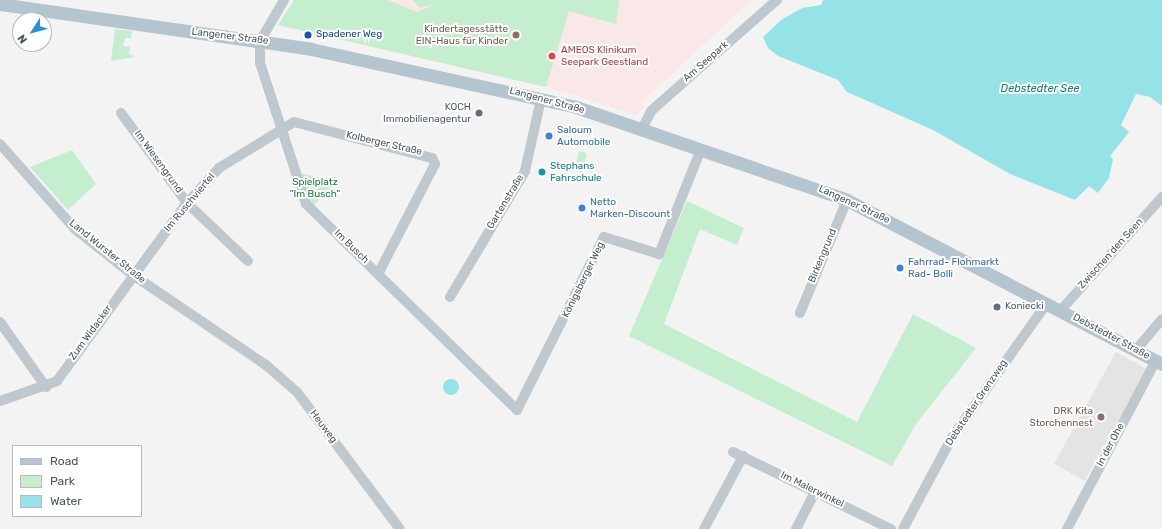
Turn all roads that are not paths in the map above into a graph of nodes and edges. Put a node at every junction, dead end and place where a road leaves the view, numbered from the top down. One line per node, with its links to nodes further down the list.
1 (284, 0): 4 (street)
2 (777, 0): 7 (street, Am Seepark)
3 (0, 4): 4 (main road, Langener Straße)
4 (260, 41): 5 (main road, Langener Straße); 8 (street, Im Busch)
5 (541, 99): 7 (main road, Langener Straße); 17 (street, Gartenstraße)
6 (121, 113): 13 (street, Im Wiesengrund)
7 (642, 129): 10 (main road, Langener Straße)
8 (280, 131): 13 (street, Im Ruschviertel); 15 (street, Im Busch); 15 (street, Kolberger Straße)
9 (0, 144): 16 (street, Land Wurster Straße)
10 (702, 149): 12 (main road, Langener Straße); 28 (street, Königsberger Weg)
11 (1162, 196): 19 (street, Zwischen den Seen)
12 (847, 200): 18 (main road, Langener Straße); 20 (street, Birkengrund)
13 (188, 202): 14 (street, Im Wiesengrund); 16 (street, Im Ruschviertel)
14 (248, 261)
15 (378, 274): 28 (street, Im Busch)
16 (133, 275): 23 (street, Land Wurster Straße); 26 (street, Zum Widacker)
17 (450, 297)
18 (1047, 303): 19 (main road, Langener Straße); 36 (street, Debstedter Grenzweg)
19 (1061, 310): 24 (main road, Debstedter Straße)
20 (800, 313)
21 (1162, 319): 24 (street)
22 (0, 322): 26 (street)
23 (230, 342): 32 (street, Heuweg)
24 (1136, 350): 25 (main road, Debstedter Straße)
25 (1159, 362): 37 (street, In der Ohe)
26 (46, 386): 27 (street)
27 (0, 401)
28 (517, 410)
29 (733, 452): 30 (street, Im Malerwinkel)
30 (743, 456): 31 (street, Im Malerwinkel); 33 (street)
31 (815, 492): 34 (street); 35 (street, Im Malerwinkel)
32 (400, 529)
33 (704, 529)
34 (796, 529)
35 (891, 529)
36 (903, 529)
37 (1067, 529)

